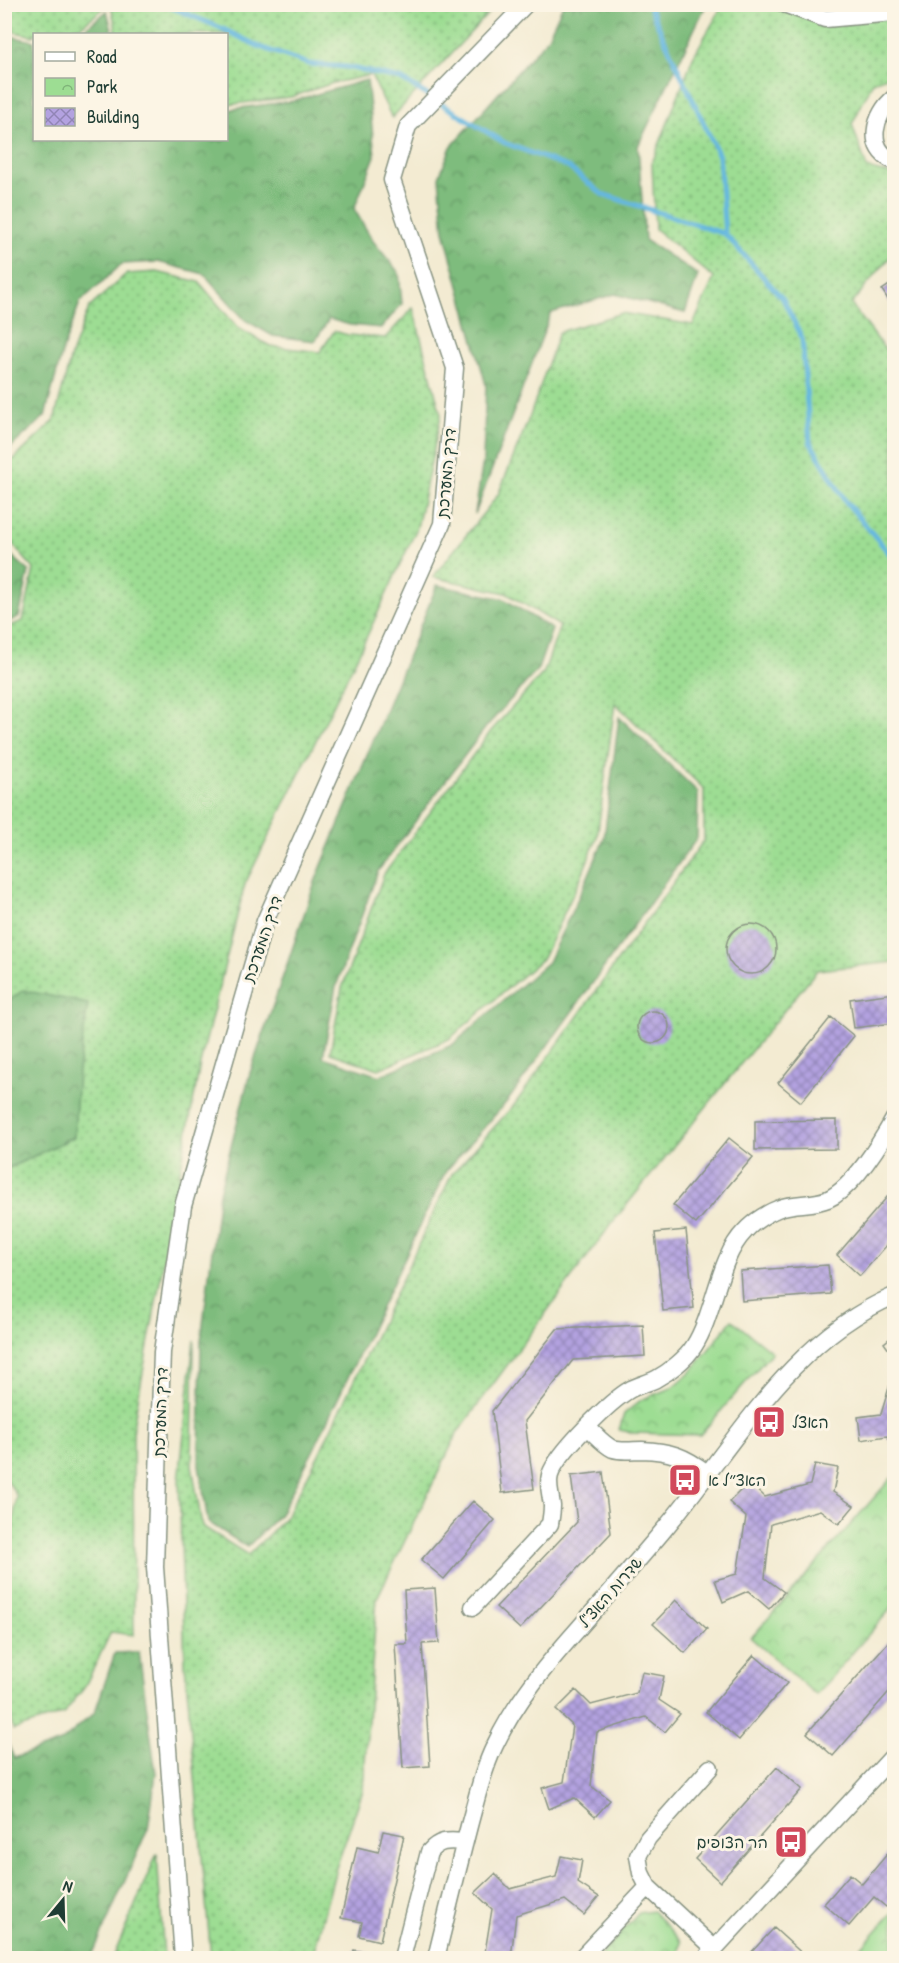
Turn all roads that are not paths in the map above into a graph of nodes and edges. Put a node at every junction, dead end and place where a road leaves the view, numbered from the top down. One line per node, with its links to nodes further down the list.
1 (526, 4): 16 (street, דרך המערכת)
2 (784, 4): 3 (street)
3 (894, 13)
4 (894, 98): 5 (street)
5 (894, 161)
6 (894, 1119): 8 (street)
7 (894, 1296): 9 (street, שדרות האצ"ל)
8 (588, 1428): 9 (street); 10 (street)
9 (707, 1473): 13 (street, שדרות האצ"ל)
10 (473, 1607)
11 (894, 1755): 15 (street)
12 (710, 1768): 14 (street)
13 (465, 1842): 17 (street); 18 (street, שדרות האצ"ל)
14 (648, 1887): 15 (street); 19 (street)
15 (710, 1954)
16 (183, 1959)
17 (402, 1959)
18 (436, 1959)
19 (581, 1959)

